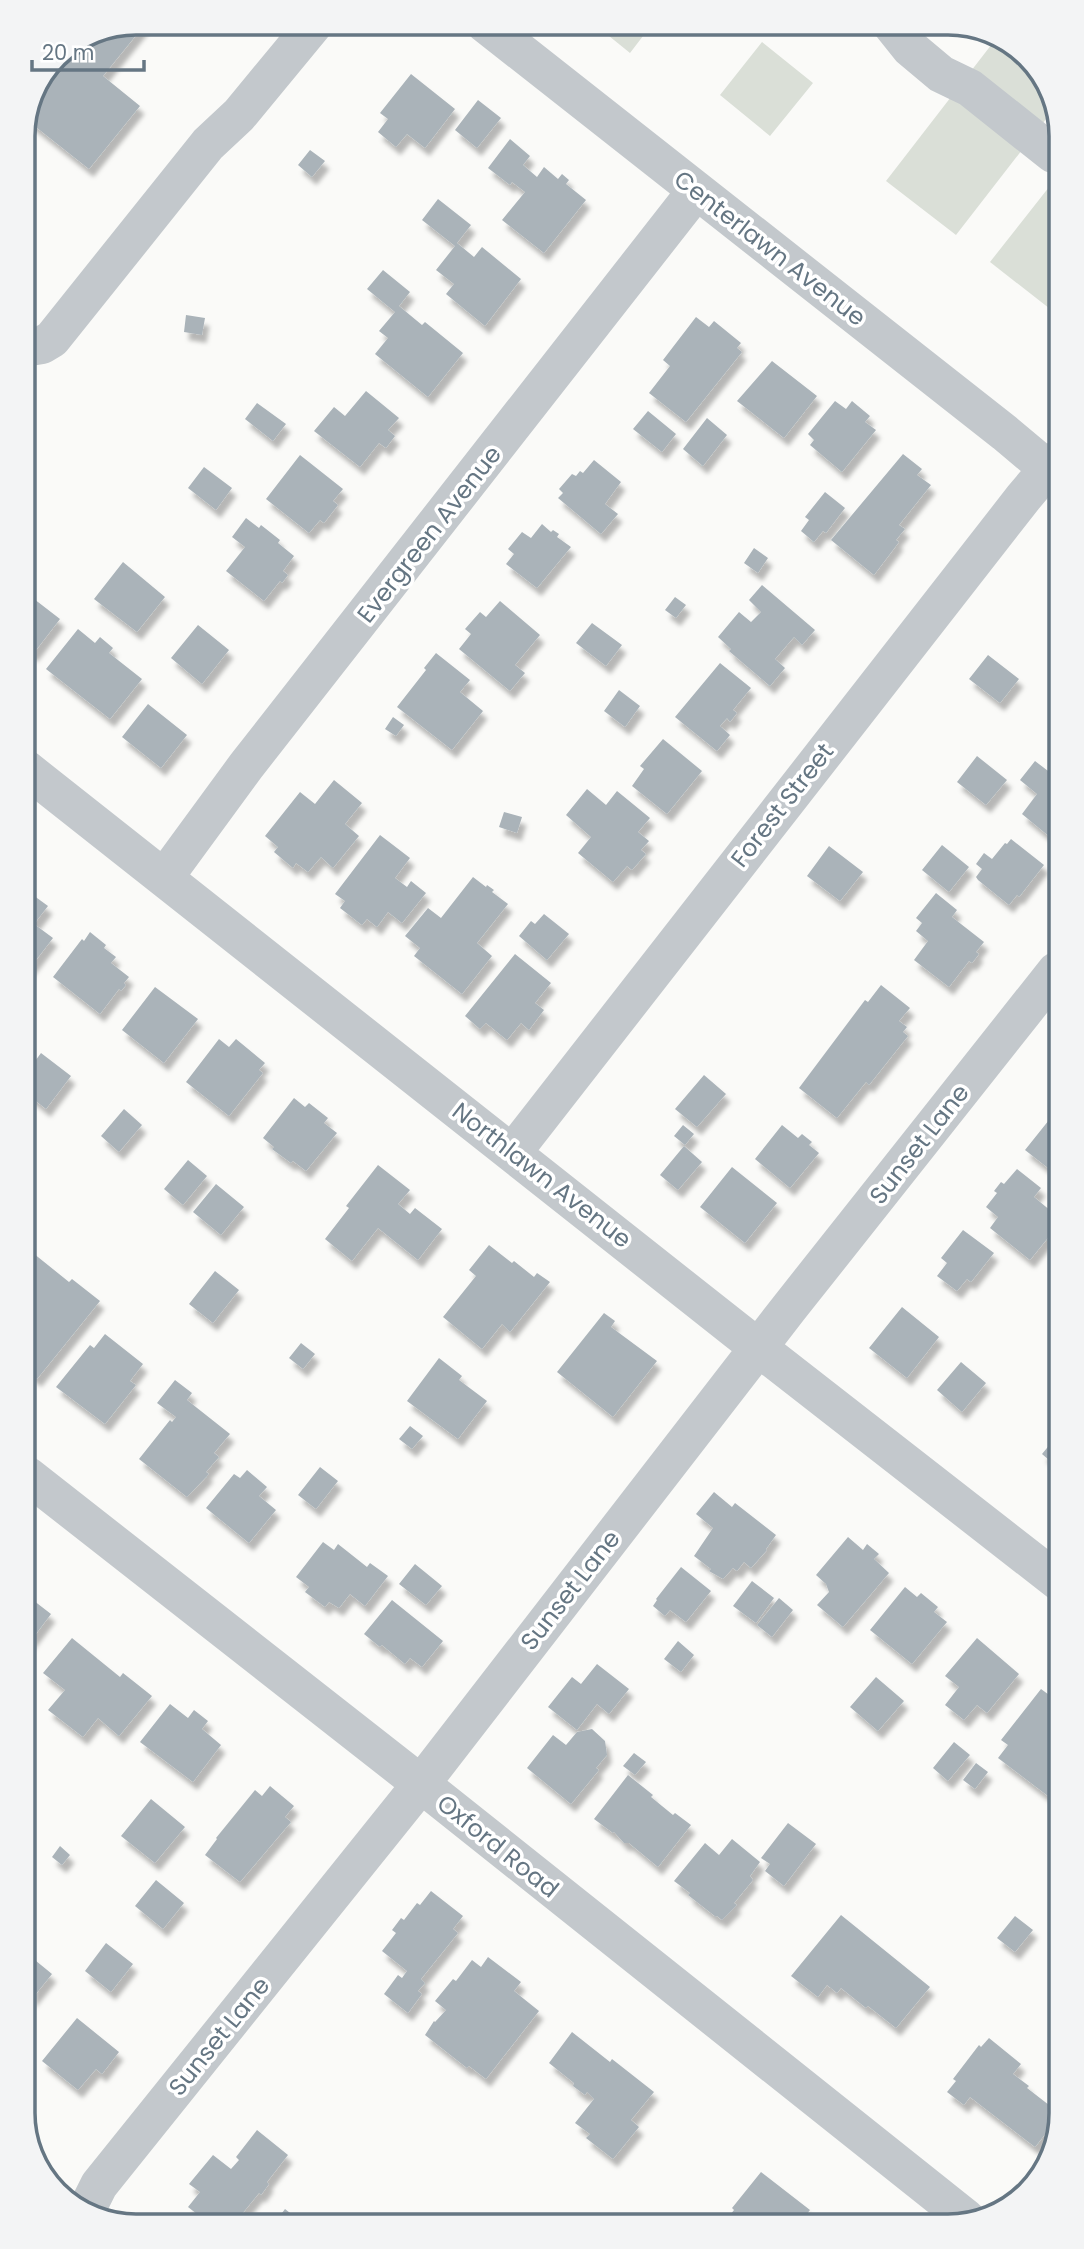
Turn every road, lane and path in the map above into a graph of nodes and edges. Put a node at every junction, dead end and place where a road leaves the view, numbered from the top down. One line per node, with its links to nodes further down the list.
1 (305, 35): 6 (street)
2 (499, 35): 5 (street, Centerlawn Avenue)
3 (900, 35): 4 (street)
4 (1049, 151)
5 (696, 191): 7 (street, Centerlawn Avenue); 10 (street, Evergreen Avenue)
6 (35, 346)
7 (1049, 466)
8 (1049, 472): 12 (street, Forest Street)
9 (35, 775): 10 (street, Northlawn Avenue)
10 (164, 878): 12 (street, Northlawn Avenue)
11 (1049, 980): 13 (street, Sunset Lane)
12 (513, 1152): 13 (street, Northlawn Avenue)
13 (758, 1348): 15 (street, Northlawn Avenue); 16 (street, Sunset Lane)
14 (35, 1481): 16 (street, Oxford Road)
15 (1049, 1574)
16 (421, 1784): 17 (street, Sunset Lane); 18 (street, Oxford Road)
17 (90, 2203)
18 (959, 2213)

